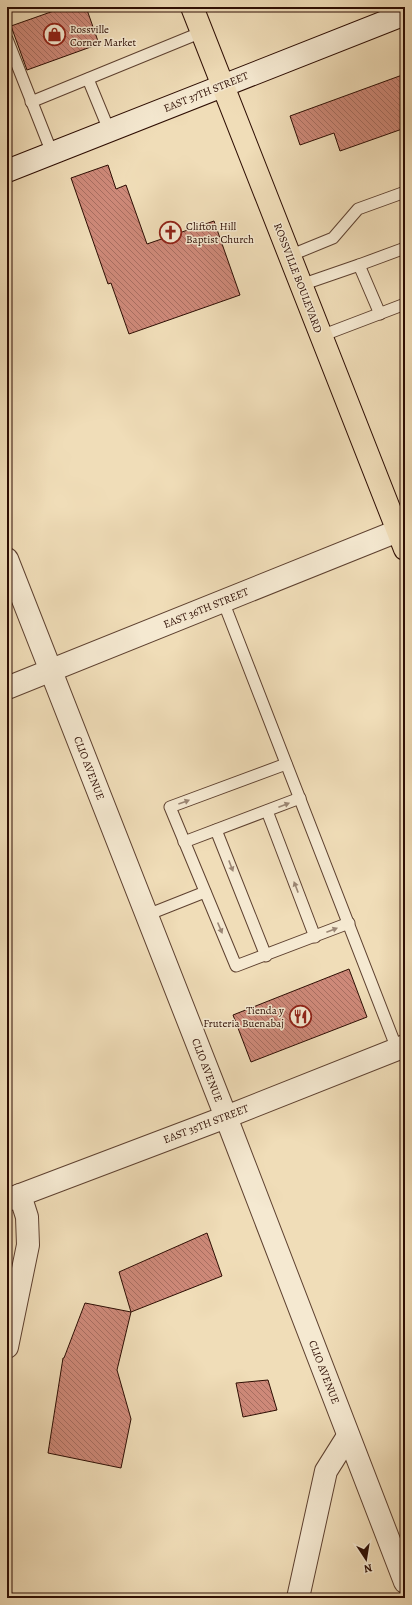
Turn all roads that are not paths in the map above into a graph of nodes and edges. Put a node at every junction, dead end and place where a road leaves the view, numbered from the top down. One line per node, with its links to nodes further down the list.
1 (192, 7): 3 (highway, ROSSVILLE BOULEVARD)
2 (405, 14): 6 (street, EAST 37TH STREET)
3 (202, 32): 5 (lane); 6 (highway, ROSSVILLE BOULEVARD)
4 (7, 39): 7 (lane)
5 (88, 79): 7 (lane); 8 (lane)
6 (222, 85): 8 (street, EAST 37TH STREET); 13 (highway, ROSSVILLE BOULEVARD)
7 (31, 102): 9 (lane)
8 (109, 130): 9 (street, EAST 37TH STREET)
9 (52, 153): 10 (street, EAST 37TH STREET)
10 (7, 171)
11 (405, 192): 13 (lane)
12 (405, 248): 14 (lane)
13 (290, 256): 15 (highway, ROSSVILLE BOULEVARD)
14 (359, 265): 15 (lane); 17 (lane)
15 (301, 286): 18 (highway, ROSSVILLE BOULEVARD)
16 (405, 304): 17 (lane)
17 (380, 314): 18 (lane)
18 (321, 336): 19 (highway, ROSSVILLE BOULEVARD)
19 (403, 536): 21 (street, EAST 36TH STREET)
20 (7, 559): 22 (street, CLIO AVENUE)
21 (223, 602): 22 (street, EAST 36TH STREET); 24 (lane)
22 (51, 670): 23 (street, EAST 36TH STREET); 30 (street, CLIO AVENUE)
23 (7, 688)
24 (286, 764): 25 (lane); 28 (lane, one-way to 24)
25 (300, 798): 26 (lane, one-way to 25); 31 (lane)
26 (267, 811): 27 (lane); 32 (lane, one-way to 26)
27 (216, 830): 28 (lane); 33 (lane, one-way to 33)
28 (184, 842): 29 (lane)
29 (205, 892): 30 (lane); 33 (lane, one-way to 33)
30 (147, 915): 35 (street, CLIO AVENUE)
31 (349, 924): 32 (lane, one-way to 31); 34 (lane)
32 (315, 937): 33 (lane)
33 (266, 956)
34 (401, 1047): 35 (street, EAST 35TH STREET)
35 (226, 1117): 36 (street, EAST 35TH STREET); 38 (street, CLIO AVENUE)
36 (14, 1198): 37 (street)
37 (7, 1347)
38 (348, 1436): 39 (street, CLIO AVENUE); 40 (street)
39 (405, 1582)
40 (298, 1598)

